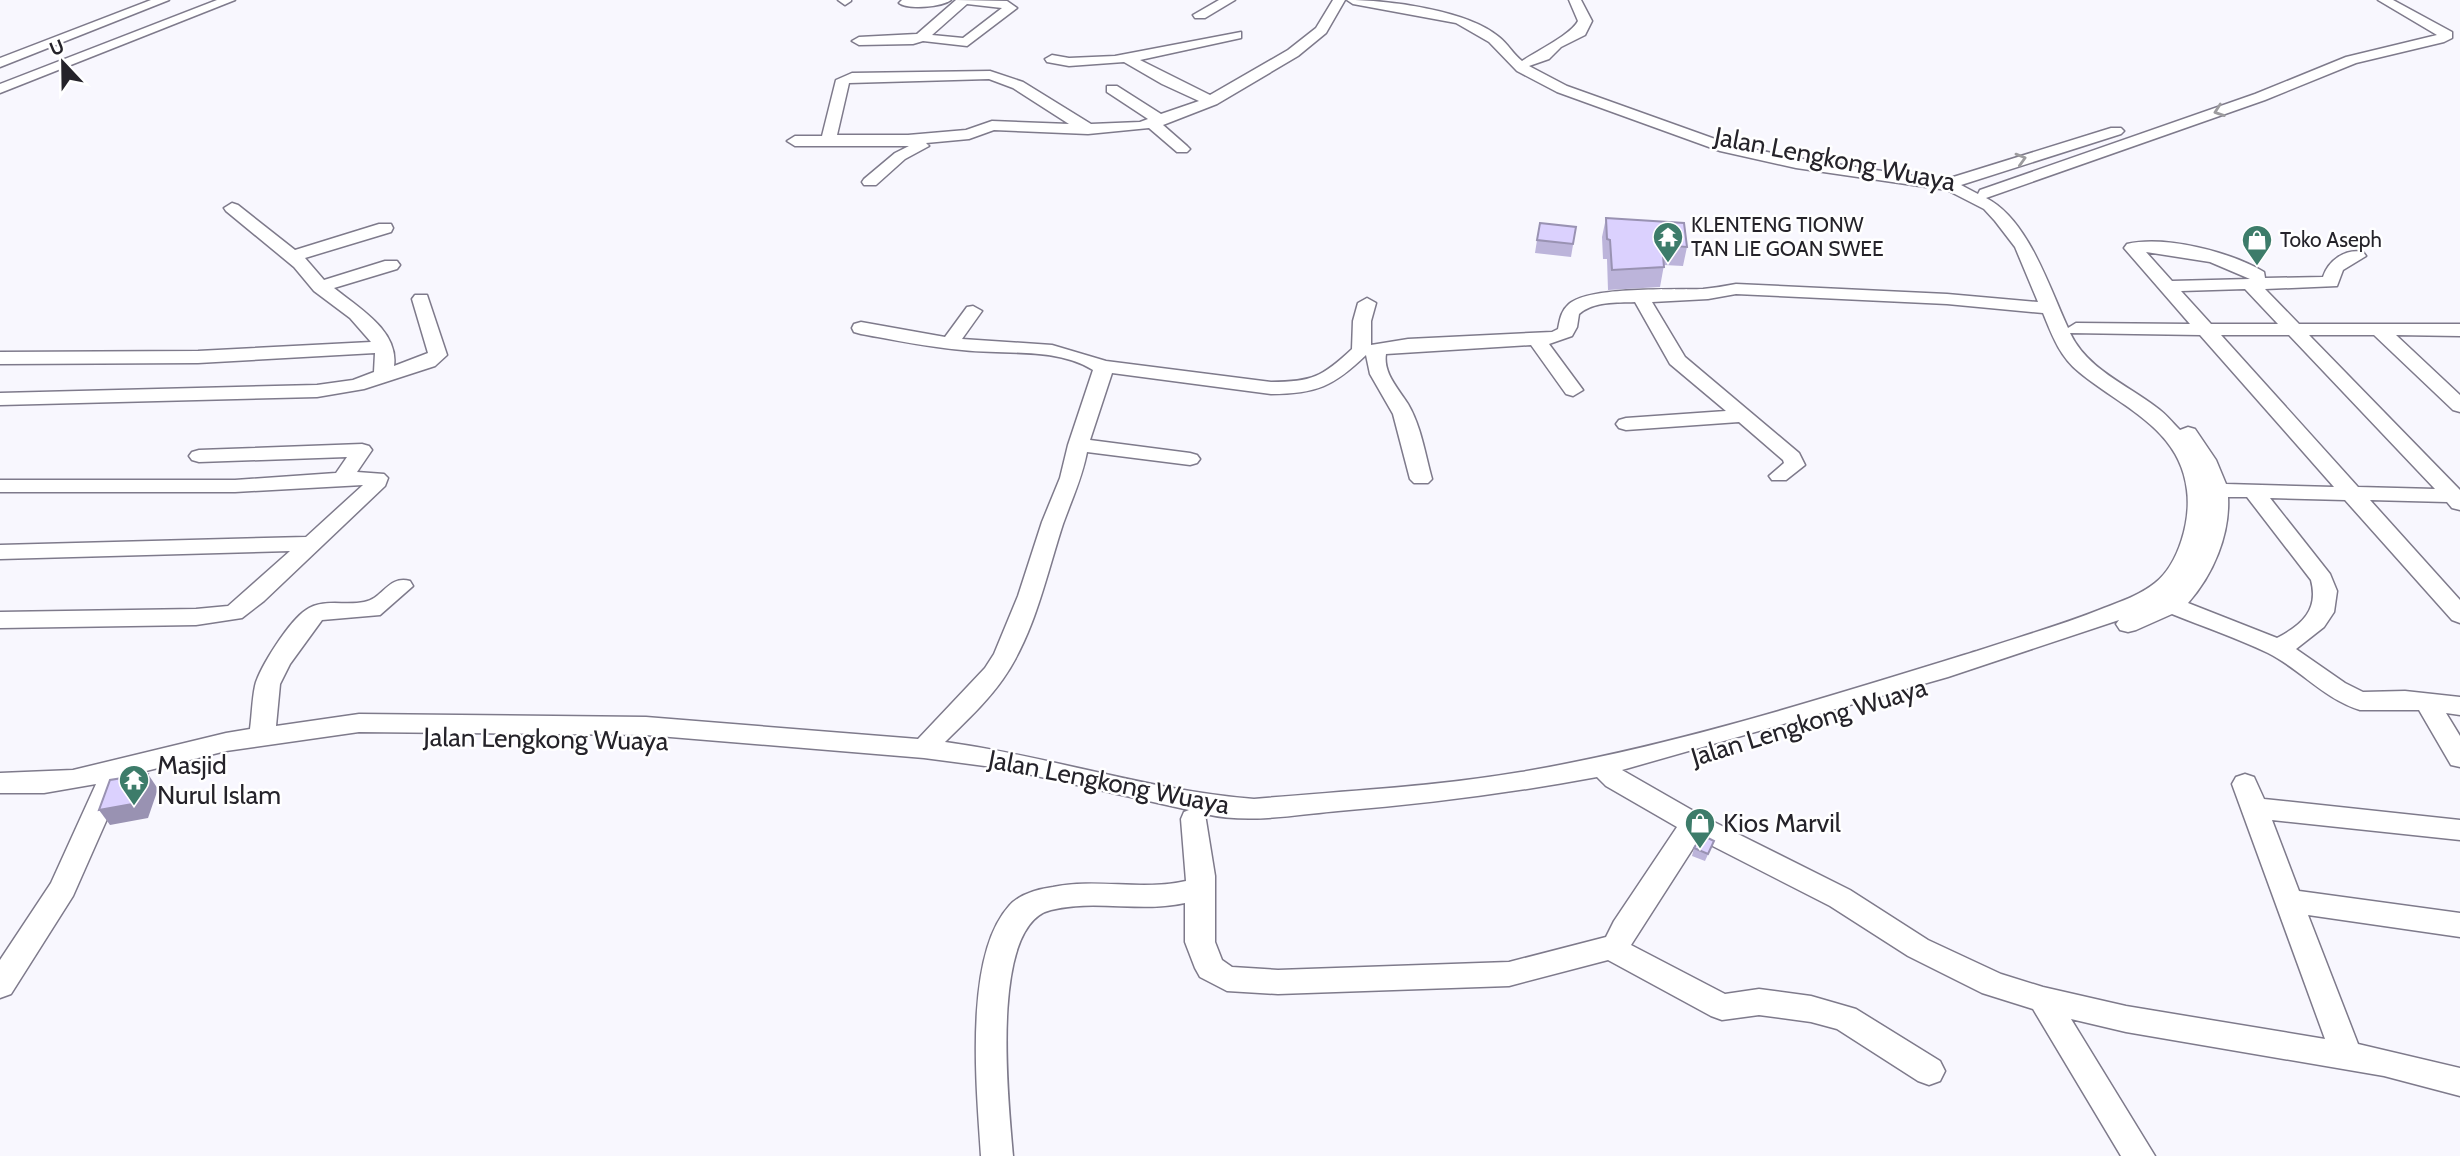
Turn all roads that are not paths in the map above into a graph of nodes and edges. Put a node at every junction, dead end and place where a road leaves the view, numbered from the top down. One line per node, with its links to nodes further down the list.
1 (163, 0): 23 (street)
2 (229, 0): 25 (street)
3 (945, 0): 11 (street)
4 (966, 0): 15 (street); 15 (street)
5 (1229, 0): 13 (street)
6 (1339, 0): 27 (street)
7 (1353, 0): 12 (street)
8 (1575, 0): 22 (street)
9 (2375, 0): 18 (street)
10 (2384, 0): 21 (street)
11 (905, 3)
12 (1388, 3): 17 (street)
13 (1200, 15)
14 (1236, 35): 19 (street)
15 (922, 37): 16 (street)
16 (859, 41)
17 (1500, 47): 22 (street, Jalan Lengkong Wuaya); 26 (street, Jalan Lengkong Wuaya)
18 (2333, 54): 21 (street); 34 (street, one-way to 18)
19 (1127, 58): 20 (street); 27 (street)
20 (1052, 59)
21 (2351, 60): 36 (street, one-way to 36)
22 (1528, 62): 26 (street, Jalan Lengkong Wuaya)
23 (0, 63)
24 (1112, 89): 28 (street)
25 (4, 91)
26 (1599, 99): 34 (street, Jalan Lengkong Wuaya); 48 (street, Jalan Lengkong Wuaya)
27 (1212, 101): 28 (street)
28 (1156, 122): 29 (street); 33 (street)
29 (1088, 128): 30 (street); 32 (street)
30 (828, 140): 31 (street); 32 (street)
31 (795, 141)
32 (908, 141): 35 (street)
33 (1182, 149)
34 (1956, 181): 36 (street, Jalan Lengkong Wuaya)
35 (870, 182)
36 (1986, 193): 51 (street, Jalan Lengkong Wuaya)
37 (232, 208): 39 (street)
38 (386, 228): 39 (street)
39 (293, 256): 44 (street)
40 (2357, 256): 42 (street)
41 (391, 265): 44 (street)
42 (2255, 280): 43 (street); 43 (street); 53 (street)
43 (2168, 286): 52 (street)
44 (320, 287): 58 (street)
45 (1640, 296): 48 (street); 56 (street); 65 (street)
46 (421, 299): 61 (street)
47 (1367, 303): 60 (street)
48 (2049, 308): 74 (street, Jalan Lengkong Wuaya)
49 (973, 311): 57 (street)
50 (861, 328): 57 (street)
51 (2076, 329): 52 (street); 74 (street, Jalan Lengkong Wuaya)
52 (2207, 329): 53 (street); 76 (street)
53 (2295, 329): 54 (street); 77 (street)
54 (2379, 330): 55 (street); 64 (street)
55 (2460, 330)
56 (1535, 339): 62 (street); 72 (street)
57 (950, 343): 60 (street)
58 (385, 347): 59 (street); 61 (street)
59 (0, 358)
60 (1102, 366): 67 (street)
61 (383, 375): 63 (street)
62 (1573, 390)
63 (0, 399)
64 (2460, 406)
65 (1741, 416): 66 (street); 70 (street)
66 (1626, 424)
67 (1078, 445): 69 (street); 90 (street)
68 (199, 456): 71 (street)
69 (1190, 458)
70 (1779, 476)
71 (342, 479): 73 (street); 79 (street)
72 (1421, 479)
73 (8, 486): 78 (street)
74 (2207, 490): 75 (street); 82 (street, Jalan Lengkong Wuaya); 93 (street, Jalan Lengkong Wuaya)
75 (2253, 491): 76 (street); 85 (street)
76 (2355, 495): 77 (street); 83 (street)
77 (2458, 498)
78 (0, 502)
79 (311, 544): 80 (street); 84 (street)
80 (0, 552)
81 (402, 586): 89 (street)
82 (2170, 604): 85 (street); 93 (street, Jalan Lengkong Wuaya)
83 (2460, 615)
84 (0, 620)
85 (2278, 648): 86 (street)
86 (2427, 702): 87 (street); 91 (street)
87 (2460, 706)
88 (313, 732): 89 (street, Jalan Lengkong Wuaya); 90 (street, Jalan Lengkong Wuaya); 96 (street, Jalan Lengkong Wuaya)
89 (262, 738): 92 (street, Jalan Lengkong Wuaya)
90 (924, 749): 93 (street, Jalan Lengkong Wuaya)
91 (2460, 758)
92 (116, 770): 94 (street, Jalan Lengkong Wuaya); 103 (street)
93 (1608, 772): 96 (street, Jalan Lengkong Wuaya); 97 (street)
94 (0, 783)
95 (2249, 796): 98 (street); 100 (street)
96 (1194, 819): 99 (street)
97 (1694, 824): 102 (street); 104 (street)
98 (2460, 830)
99 (1199, 888): 102 (street); 108 (street)
100 (2291, 901): 101 (street); 105 (street)
101 (2460, 925)
102 (1616, 946): 106 (street)
103 (0, 985)
104 (2043, 1000): 105 (street); 109 (street)
105 (2347, 1057): 107 (street)
106 (1929, 1071)
107 (2460, 1082)
108 (997, 1156)
109 (2139, 1156)

